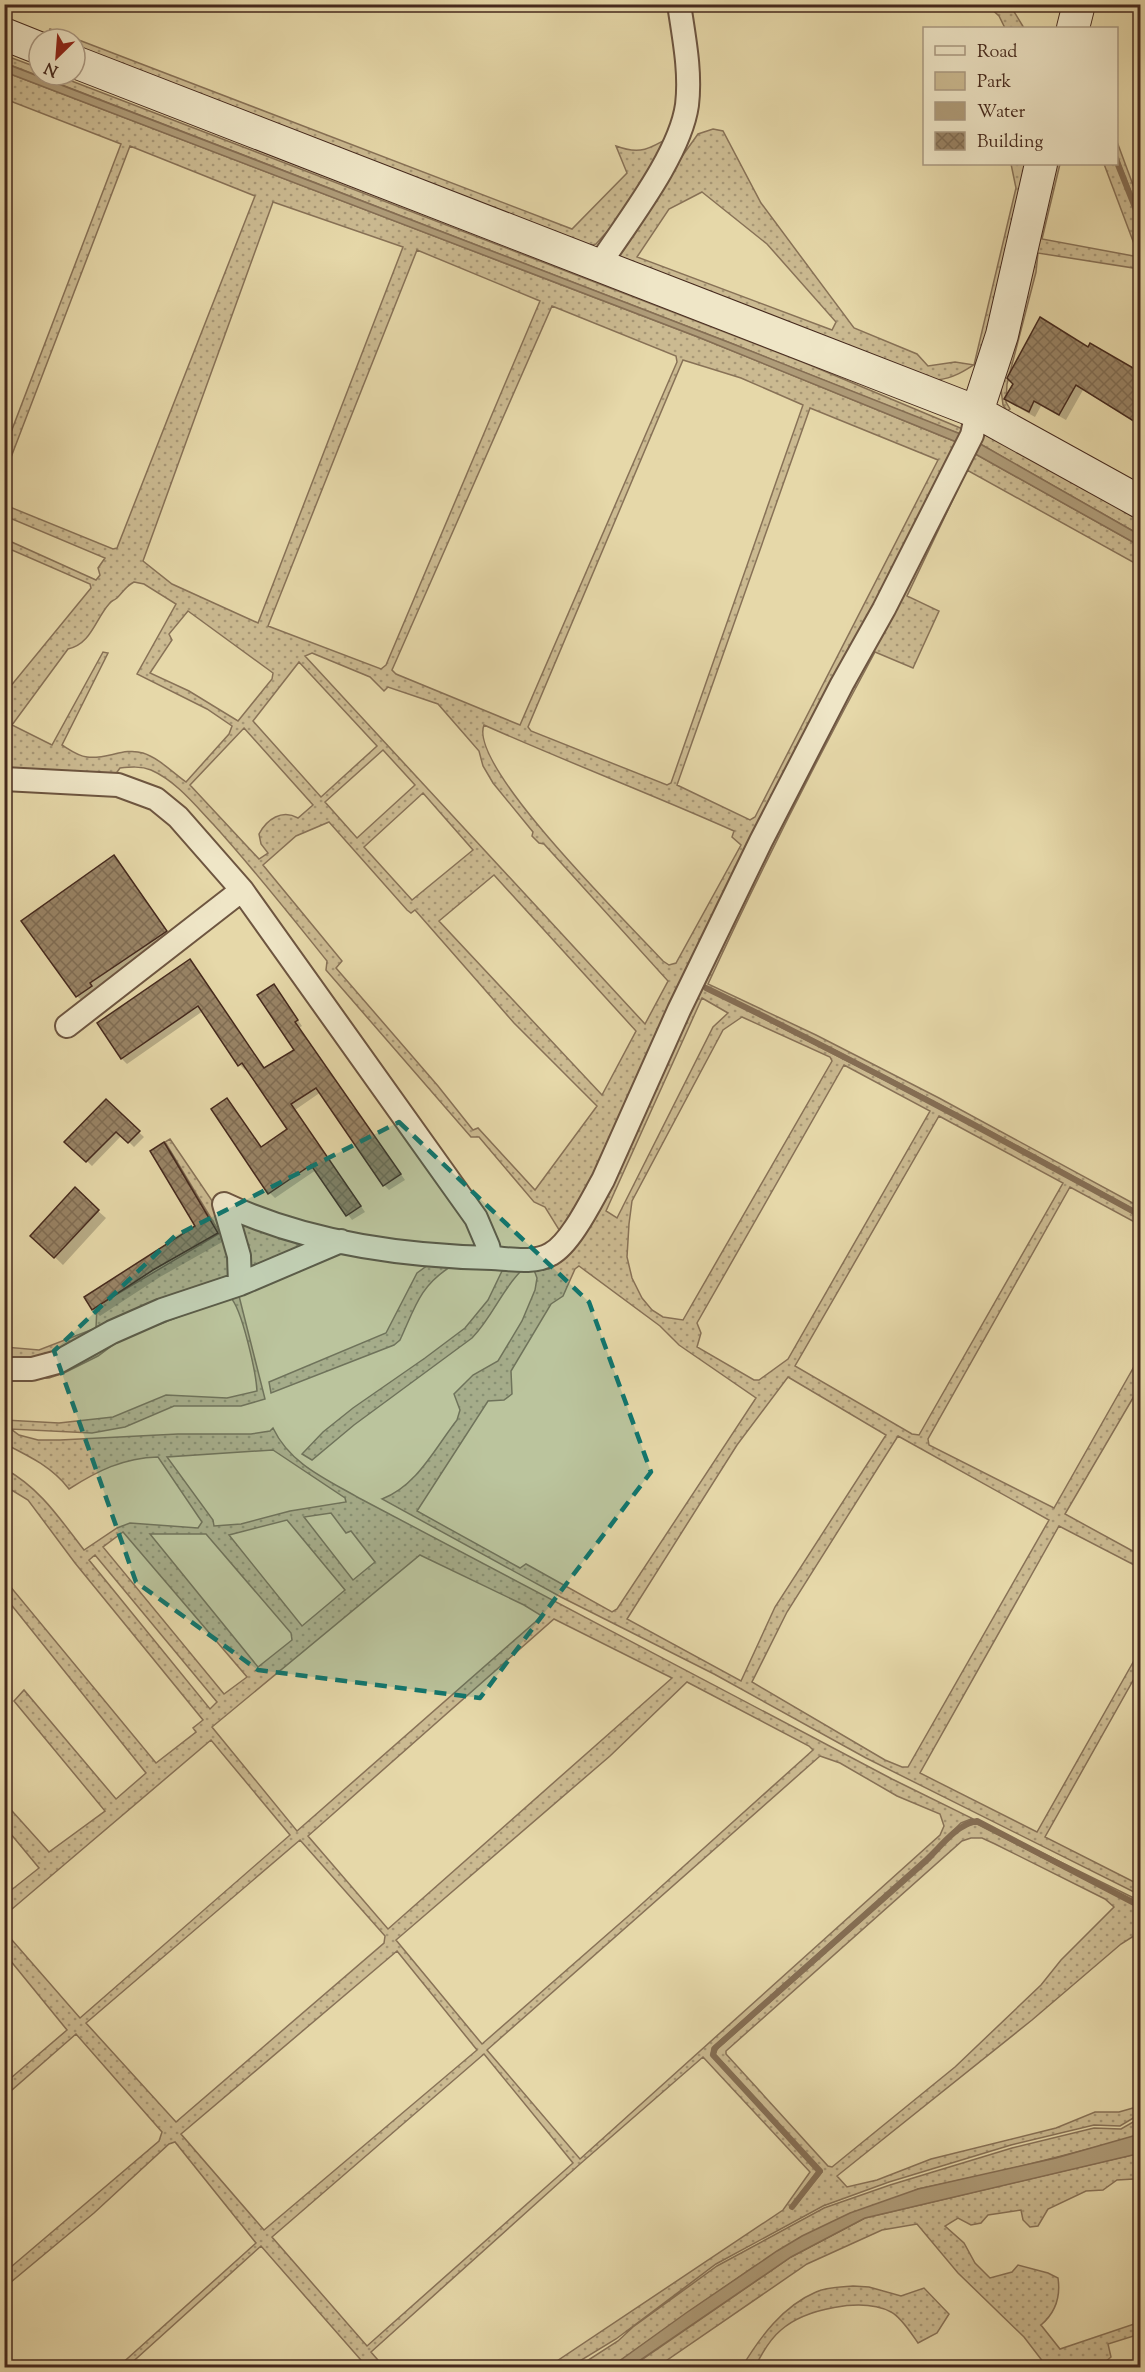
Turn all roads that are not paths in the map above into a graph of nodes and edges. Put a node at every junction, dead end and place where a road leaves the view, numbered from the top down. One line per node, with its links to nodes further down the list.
1 (679, 4): 8 (street)
2 (1079, 4): 3 (main road)
3 (1073, 27)
4 (4, 34): 5 (main road)
5 (27, 43)
6 (87, 67): 8 (main road)
7 (1041, 165): 9 (main road)
8 (599, 265): 9 (main road)
9 (977, 412): 10 (main road); 15 (street)
10 (1140, 502)
11 (4, 779): 12 (street)
12 (242, 890): 13 (street); 15 (street)
13 (67, 1026)
14 (341, 1241): 15 (street); 16 (street); 16 (street)
15 (491, 1258)
16 (240, 1284): 17 (street)
17 (4, 1369)

